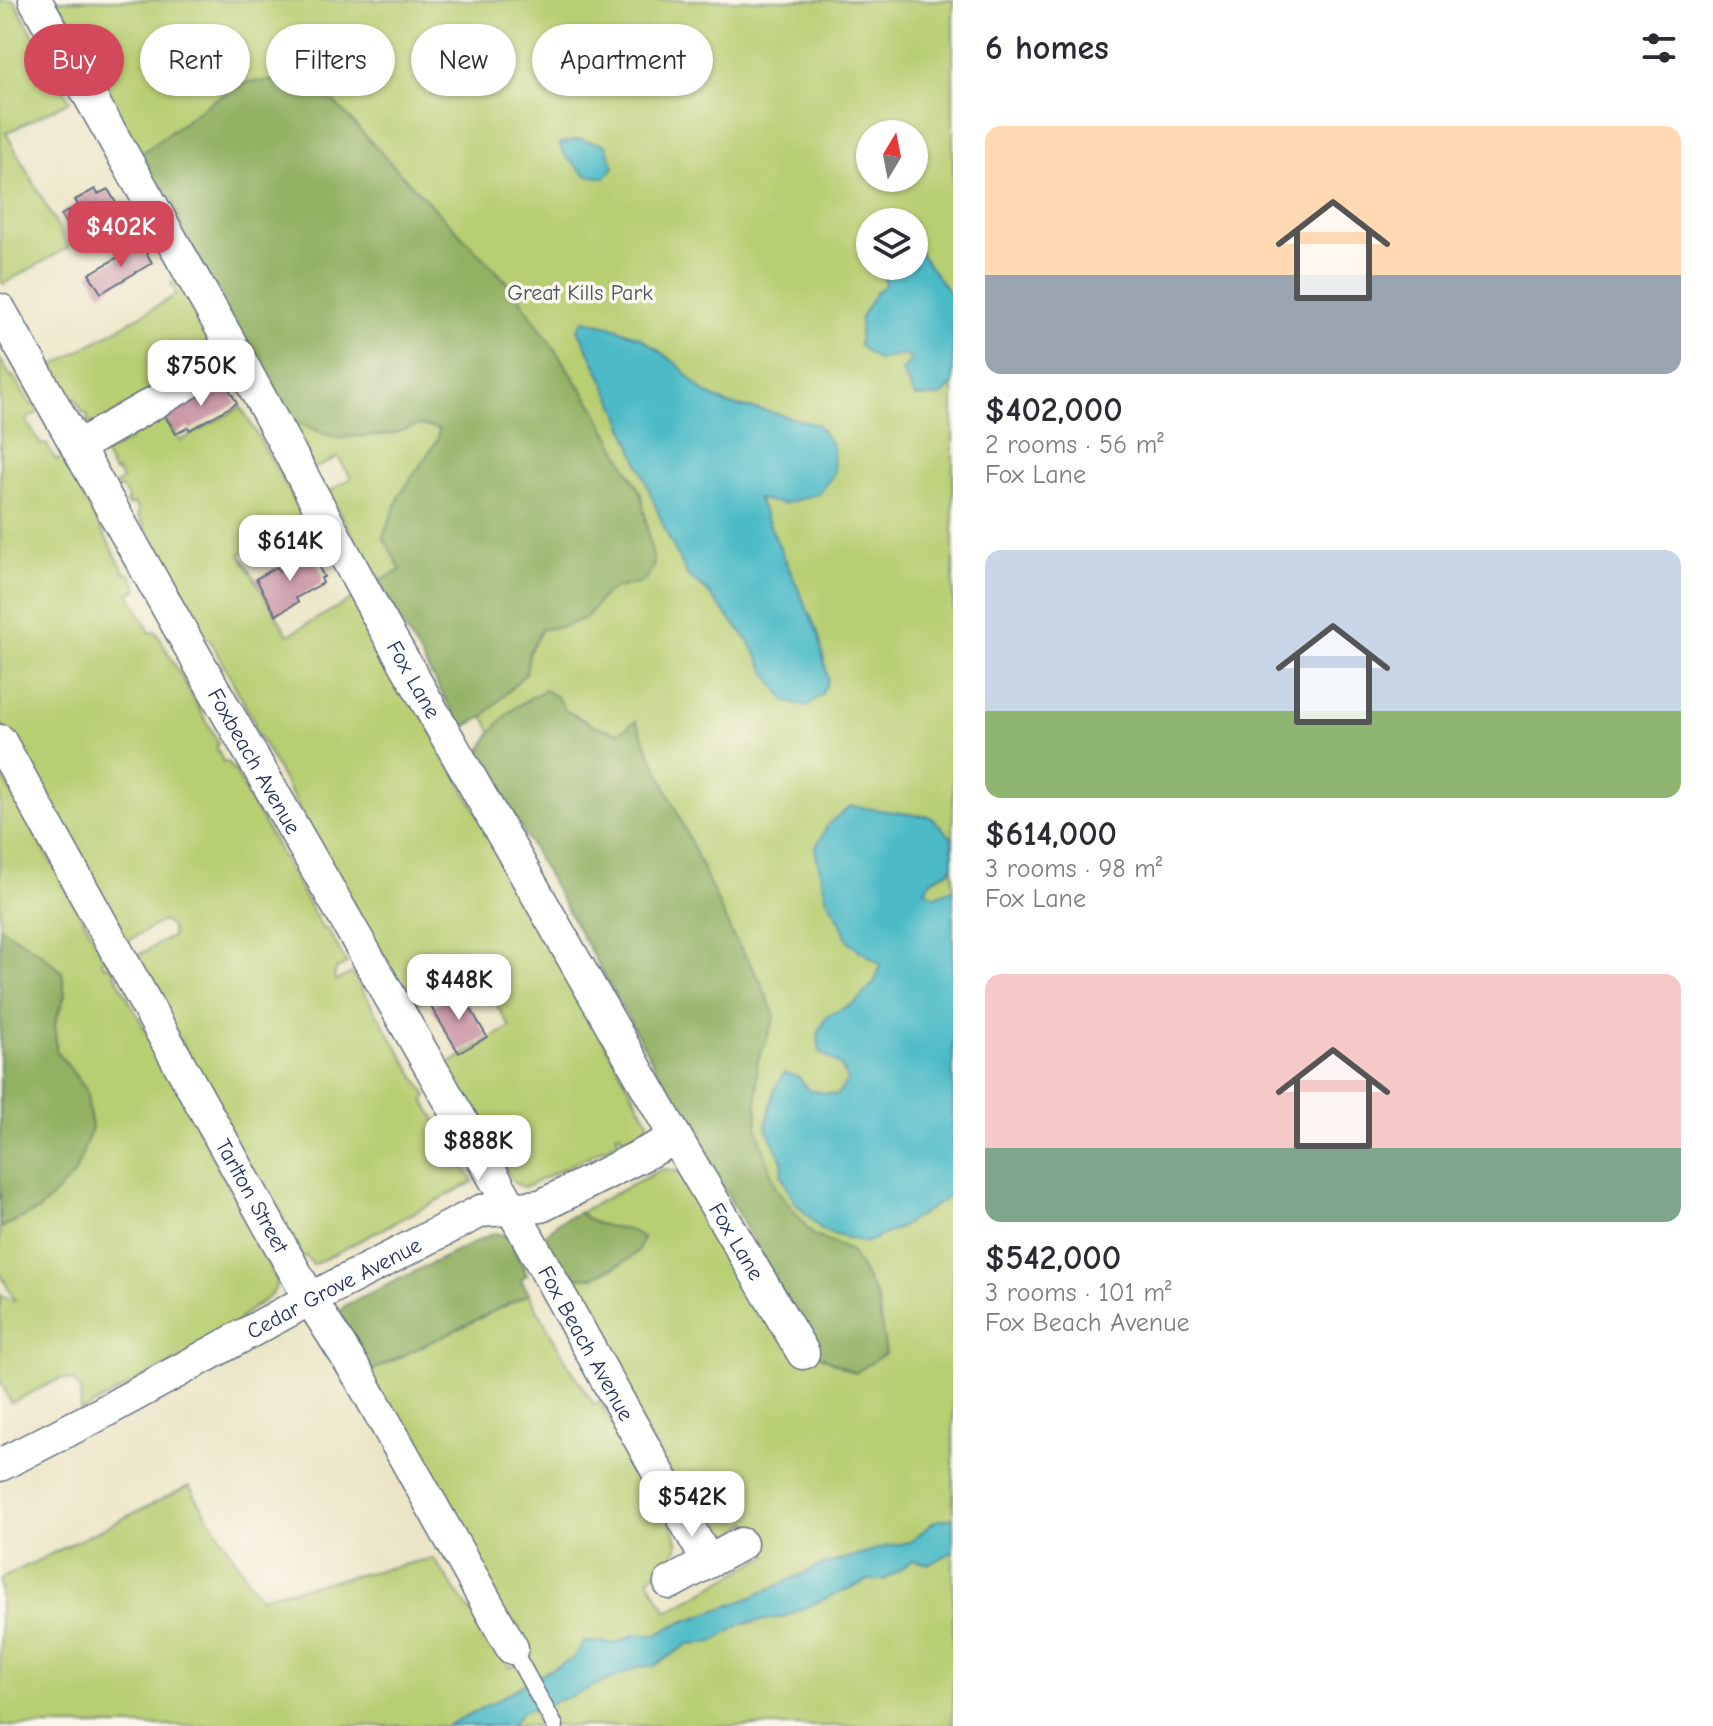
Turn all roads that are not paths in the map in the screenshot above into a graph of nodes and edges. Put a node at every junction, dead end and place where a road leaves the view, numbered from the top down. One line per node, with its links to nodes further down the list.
1 (35, 0): 3 (street, Fox Lane)
2 (0, 310): 4 (street, Foxbeach Avenue)
3 (237, 355): 4 (street); 6 (street, Fox Lane)
4 (77, 447): 7 (street, Foxbeach Avenue)
5 (0, 741): 8 (street, Tarlton Street)
6 (676, 1138): 7 (street, Cedar Grove Avenue); 9 (street, Fox Lane)
7 (512, 1209): 8 (street, Cedar Grove Avenue); 12 (street, Fox Beach Avenue)
8 (310, 1299): 10 (street, Cedar Grove Avenue); 14 (street, Tarlton Street)
9 (803, 1353)
10 (0, 1465)
11 (741, 1544): 12 (street)
12 (708, 1562): 13 (street)
13 (670, 1583)
14 (512, 1648): 15 (lane)
15 (555, 1726)

